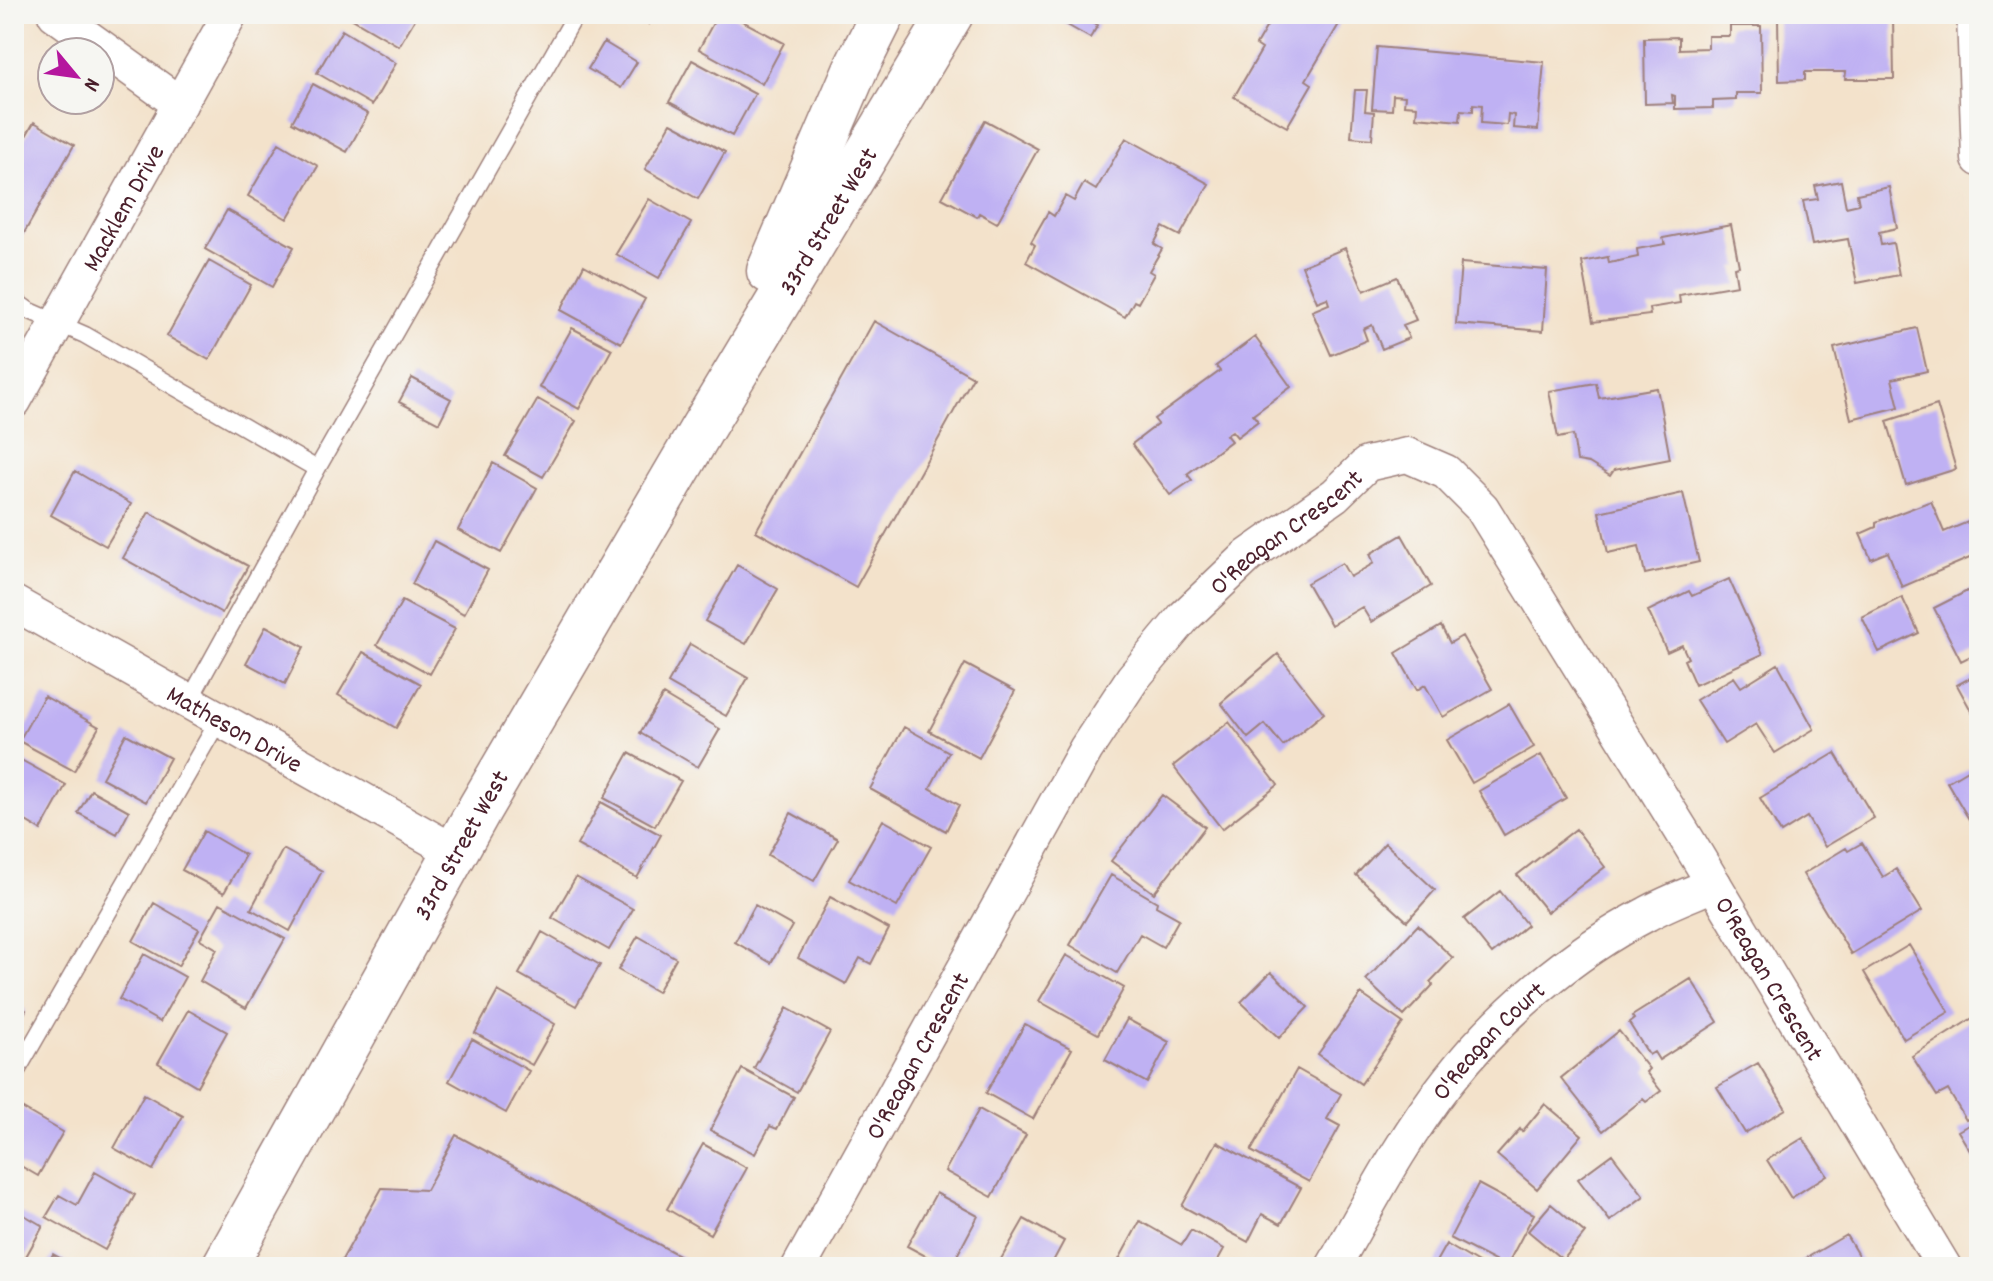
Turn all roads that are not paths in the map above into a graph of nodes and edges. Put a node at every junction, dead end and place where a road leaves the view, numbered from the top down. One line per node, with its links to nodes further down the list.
1 (55, 14): 7 (street)
2 (230, 14): 7 (street, Macklem Drive)
3 (576, 14): 13 (lane)
4 (883, 14): 12 (main road, 33rd Street West)
5 (951, 14): 12 (main road, 33rd Street West)
6 (1974, 14): 8 (street)
7 (180, 104): 10 (street, Macklem Drive)
8 (1979, 159)
9 (14, 300): 10 (lane)
10 (58, 323): 11 (street, Macklem Drive); 13 (lane)
11 (14, 401)
12 (703, 427): 17 (main road, 33rd Street West)
13 (317, 469): 15 (lane)
14 (14, 603): 15 (street, Matheson Drive)
15 (189, 701): 16 (street, Matheson Drive)
16 (220, 718): 17 (street, Matheson Drive); 19 (lane)
17 (455, 852): 20 (main road, 33rd Street West)
18 (1714, 884): 21 (street, O'Reagan Crescent); 22 (street, O'Reagan Court); 23 (street, O'Reagan Crescent)
19 (14, 1076)
20 (224, 1267)
21 (799, 1267)
22 (1333, 1267)
23 (1944, 1267)

